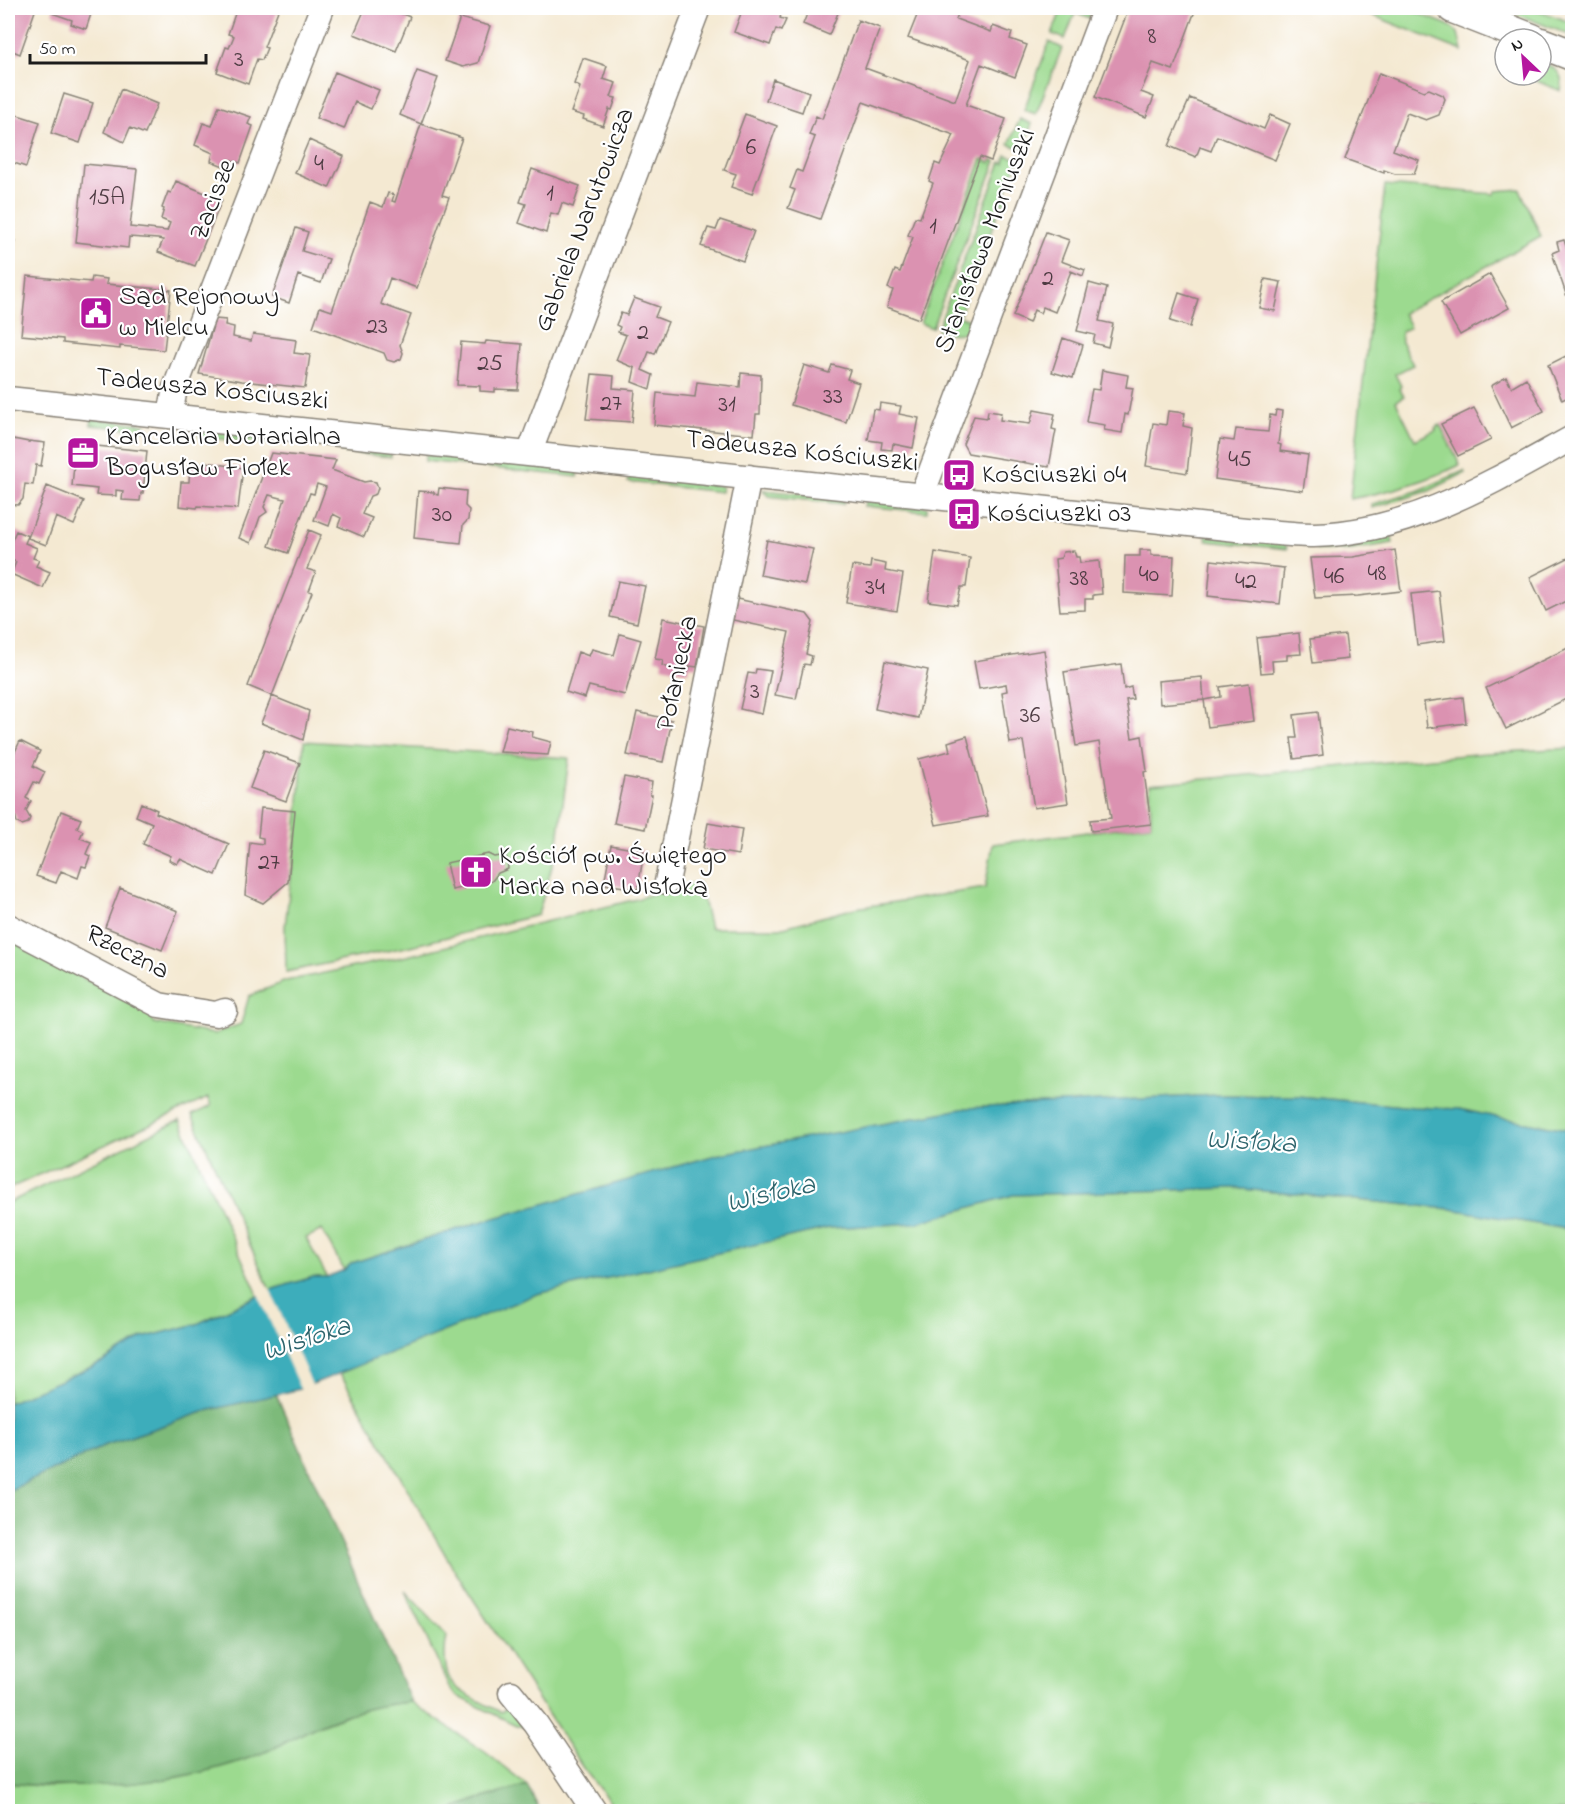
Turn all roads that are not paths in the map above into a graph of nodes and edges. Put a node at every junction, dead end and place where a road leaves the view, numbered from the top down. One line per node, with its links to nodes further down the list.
1 (322, 8): 9 (street, Zacisze)
2 (698, 8): 11 (street, Gabriela Narutowicza)
3 (1106, 8): 13 (street, Stanisława Moniuszki)
4 (1453, 8): 5 (street)
5 (1501, 27)
6 (1553, 48): 7 (street)
7 (1572, 55)
8 (8, 399): 9 (street, Tadeusza Kościuszki)
9 (170, 416): 11 (street, Tadeusza Kościuszki)
10 (1572, 438): 13 (street, Tadeusza Kościuszki)
11 (529, 454): 12 (street, Tadeusza Kościuszki)
12 (749, 477): 13 (street, Tadeusza Kościuszki); 14 (street, Połaniecka)
13 (922, 495)
14 (667, 882)
15 (8, 926): 16 (street, Rzeczna)
16 (225, 1011)
17 (511, 1693): 18 (street)
18 (595, 1812)

